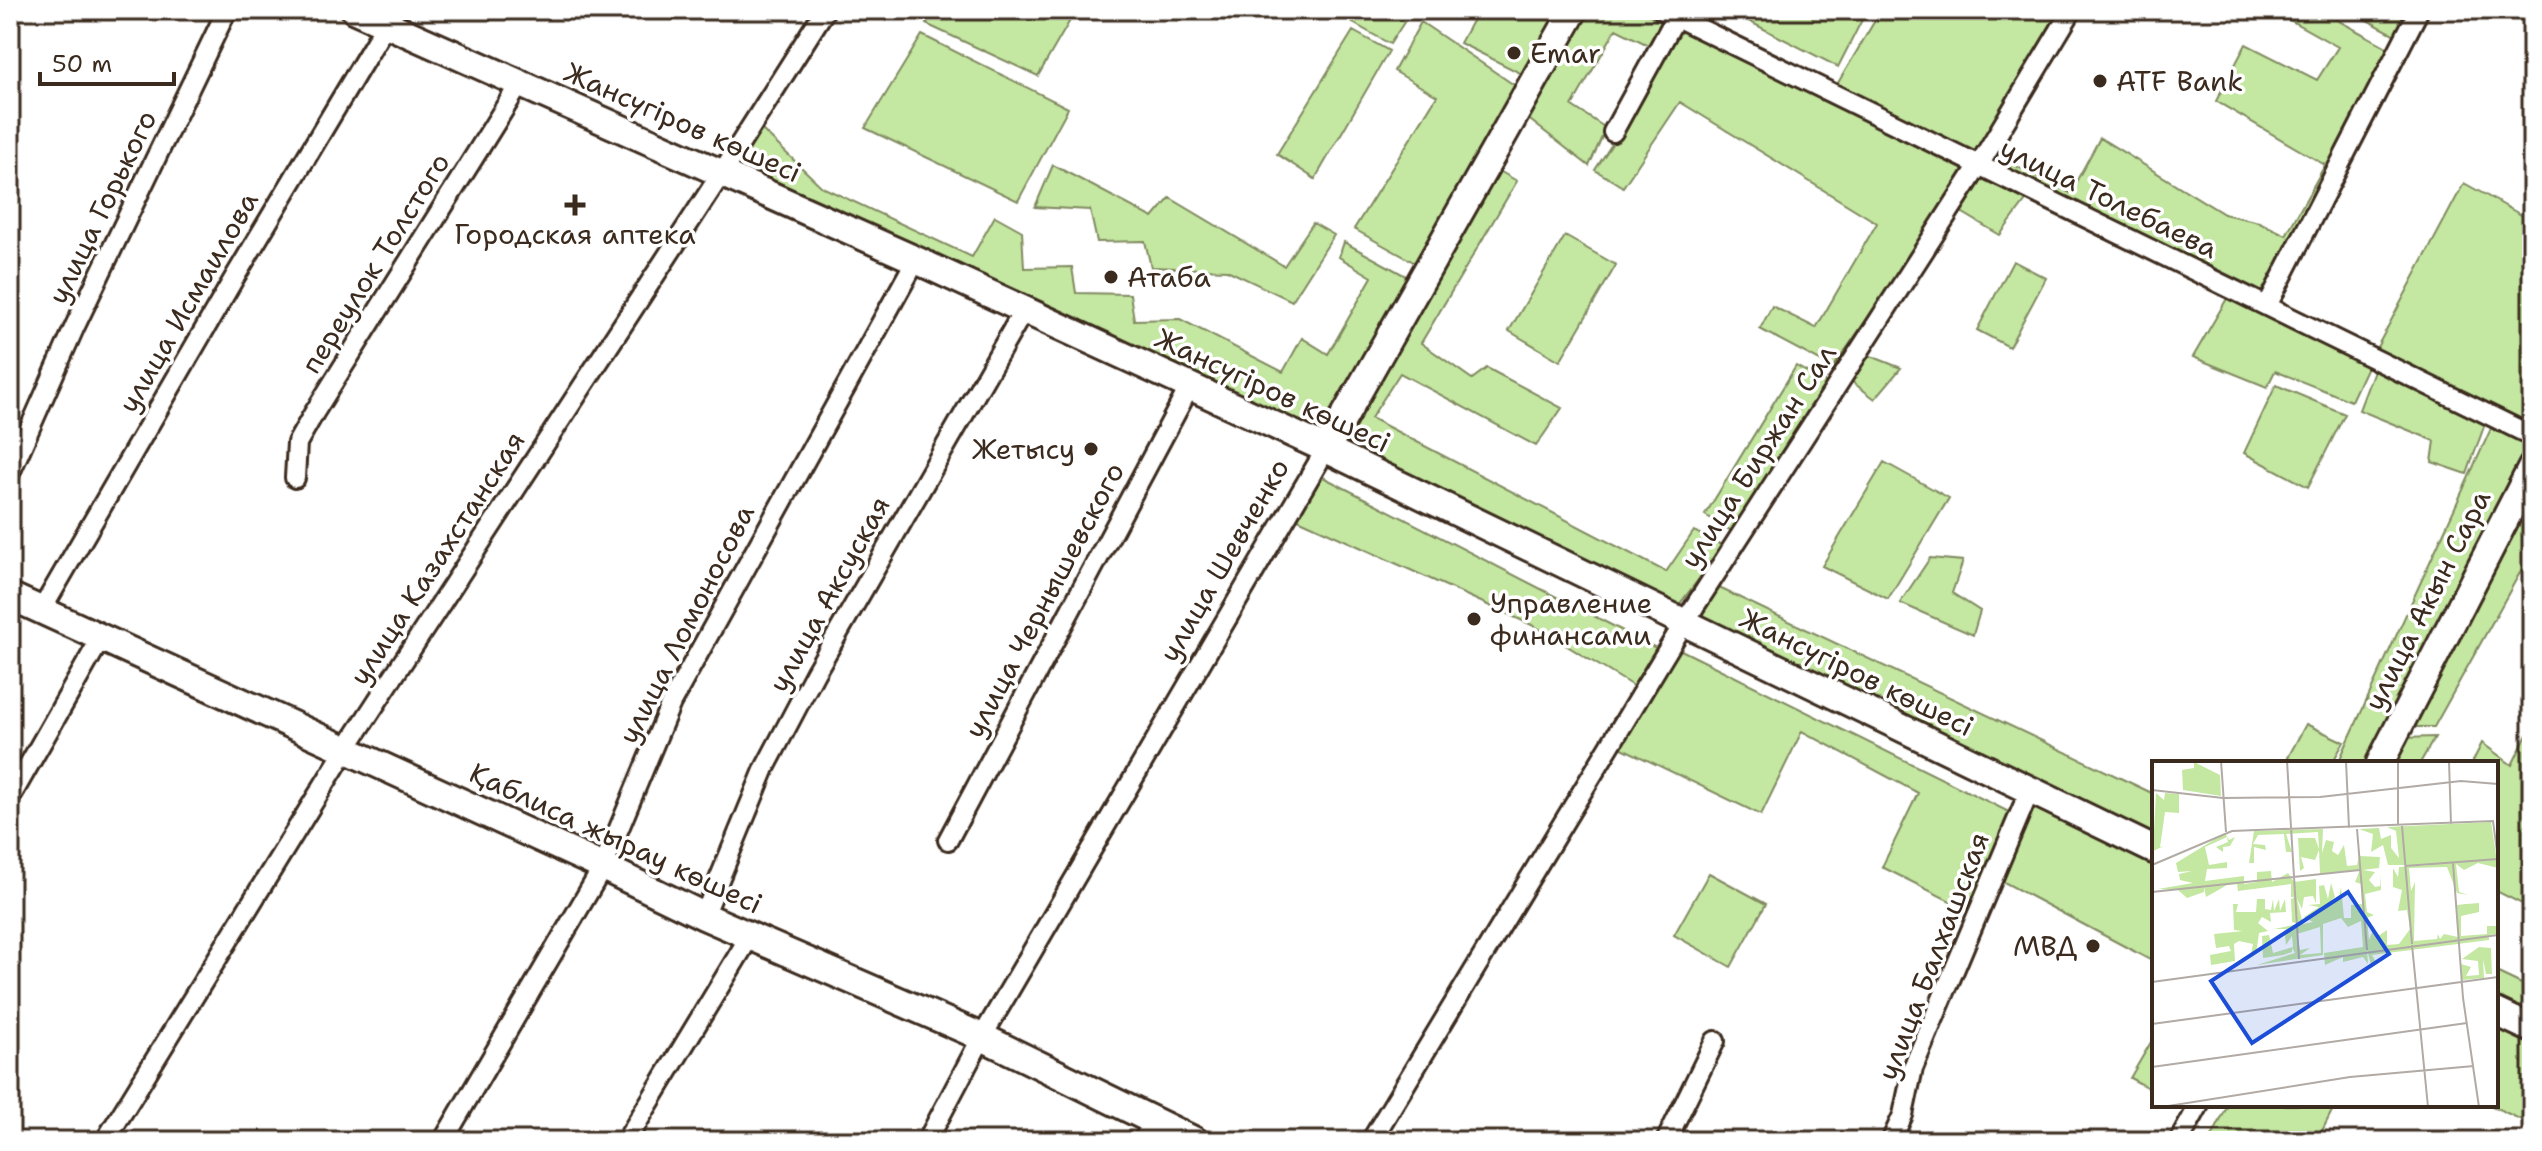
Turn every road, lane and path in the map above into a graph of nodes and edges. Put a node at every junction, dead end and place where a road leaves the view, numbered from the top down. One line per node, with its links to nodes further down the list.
1 (227, 10): 20 (street, улица Горького)
2 (355, 10): 8 (main road, Жансүгіров көшесі)
3 (825, 10): 12 (street, улица Казахстанская)
4 (1574, 10): 18 (main road, улица Шевченко)
5 (2072, 10): 11 (street, улица Биржан Сал)
6 (2419, 10): 14 (street)
7 (1669, 13): 10 (street); 11 (street, улица Толебаева)
8 (386, 24): 9 (main road, Жансүгіров көшесі); 23 (street, улица Исмаилова)
9 (519, 85): 12 (main road, Жансүгіров көшесі); 21 (street, переулок Толстого)
10 (1613, 132)
11 (1979, 165): 14 (street, улица Толебаева); 24 (street, улица Биржан Сал)
12 (721, 174): 13 (main road, Жансүгіров көшесі); 26 (street, улица Казахстанская)
13 (916, 260): 15 (main road, Жансүгіров көшесі); 32 (street, улица Ломоносова)
14 (2267, 306): 17 (street, улица Толебаева)
15 (1024, 310): 16 (main road, Жансүгіров көшесі); 33 (street, улица Аксуская)
16 (1190, 386): 18 (main road, Жансүгіров көшесі); 30 (street, улица Чернышевского)
17 (2532, 436)
18 (1326, 449): 24 (main road, Жансүгіров көшесі); 37 (street, улица Шевченко)
19 (2532, 467): 27 (main road, улица Акын Сара)
20 (10, 473)
21 (295, 478)
22 (10, 596): 23 (main road, Қаблиса жырау көшесі)
23 (41, 611): 25 (main road, Қаблиса жырау көшесі)
24 (1684, 623): 28 (main road, Жансүгіров көшесі); 46 (street, улица Биржан Сал)
25 (101, 638): 26 (main road, Қаблиса жырау көшесі); 29 (street)
26 (346, 749): 32 (main road, Қаблиса жырау көшесі); 41 (street, улица Казахстанская)
27 (2381, 761)
28 (2029, 792): 31 (main road, Жансүгіров көшесі); 48 (street, улица Балхашская)
29 (10, 798)
30 (948, 840)
31 (2152, 849)
32 (603, 867): 33 (main road, Қаблиса жырау көшесі); 42 (street, улица Ломоносова)
33 (704, 916): 34 (main road, Қаблиса жырау көшесі)
34 (750, 936): 37 (main road, Қаблиса жырау көшесі); 43 (street)
35 (2498, 1013): 36 (main road)
36 (2532, 1029)
37 (982, 1037): 40 (main road, Қаблиса жырау көшесі); 44 (street, улица Шевченко)
38 (1715, 1041): 47 (street)
39 (2198, 1107): 49 (street)
40 (1148, 1131): 45 (main road, Қаблиса жырау көшесі)
41 (105, 1141)
42 (443, 1141)
43 (626, 1141)
44 (927, 1141)
45 (1195, 1141)
46 (1371, 1141)
47 (1666, 1141)
48 (1891, 1141)
49 (2179, 1141)

